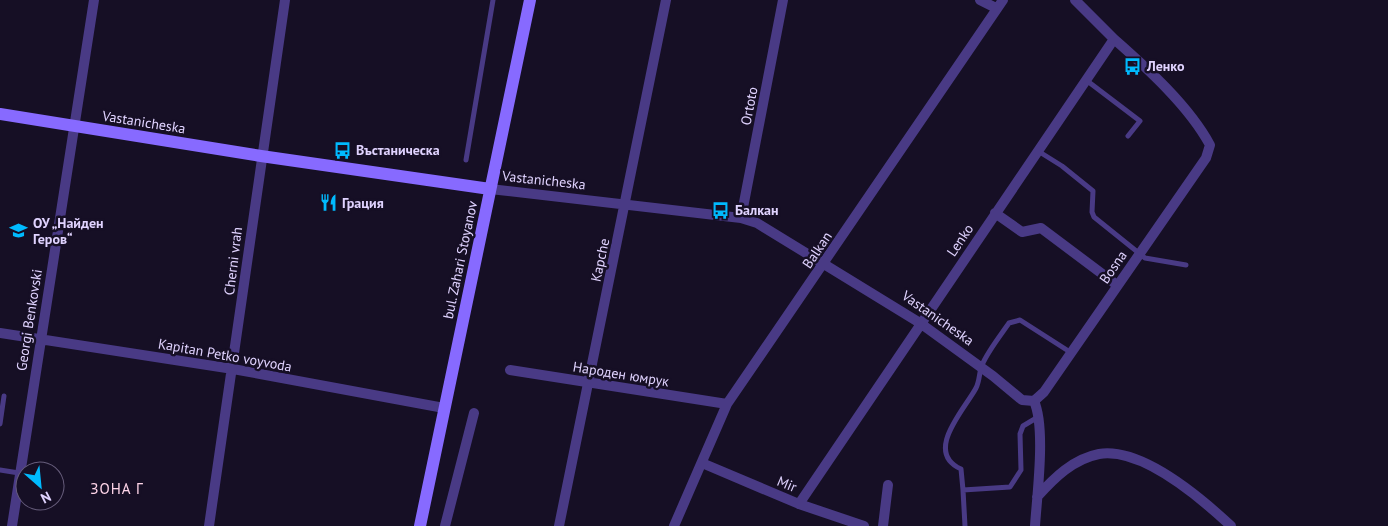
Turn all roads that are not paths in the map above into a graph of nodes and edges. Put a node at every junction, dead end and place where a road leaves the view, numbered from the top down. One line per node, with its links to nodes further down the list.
1 (94, 0): 13 (street, Georgi Benkovski)
2 (285, 0): 16 (street, Cherni vrah)
3 (493, 0): 17 (lane)
4 (530, 0): 18 (main road, bul. Zahari Stoyanov)
5 (666, 0): 19 (street, Kapche)
6 (783, 0): 21 (street, Ortoto)
7 (980, 0): 9 (street)
8 (1075, 0): 10 (street)
9 (999, 4): 23 (street, Balkan)
10 (1114, 38): 11 (street, Lenko); 22 (street, Bosna)
11 (1086, 80): 14 (lane); 15 (street, Lenko)
12 (0, 114): 13 (main road, Vastanicheska)
13 (74, 127): 16 (main road, Vastanicheska); 28 (street, Georgi Benkovski)
14 (1128, 136)
15 (1038, 151): 20 (street, Lenko); 22 (lane)
16 (261, 156): 18 (main road, Vastanicheska); 31 (street, Cherni vrah)
17 (466, 160)
18 (490, 189): 19 (street, Vastanicheska); 37 (main road, bul. Zahari Stoyanov)
19 (626, 204): 21 (street, Vastanicheska); 33 (street, Kapche)
20 (995, 213): 25 (street); 26 (street, Lenko)
21 (741, 218): 23 (street, Vastanicheska)
22 (1140, 252): 24 (lane); 25 (street, Bosna)
23 (825, 262): 26 (street, Vastanicheska); 36 (street, Balkan)
24 (1186, 265)
25 (1117, 285): 29 (street, Bosna)
26 (920, 323): 30 (street, Vastanicheska); 49 (street, Lenko)
27 (0, 333): 28 (street, Kapitan Petko voyvoda)
28 (40, 339): 31 (street, Kapitan Petko voyvoda); 41 (street, Georgi Benkovski)
29 (1070, 352): 30 (lane); 35 (street, Bosna)
30 (981, 366): 35 (street, Vastanicheska); 46 (lane)
31 (233, 369): 37 (street, Kapitan Petko voyvoda); 51 (street, Cherni vrah)
32 (510, 370): 33 (street, Народен юмрук)
33 (588, 384): 36 (street, Народен юмрук); 54 (street, Kapche)
34 (4, 396): 40 (lane)
35 (1034, 401): 39 (street)
36 (727, 404): 42 (street, Balkan)
37 (444, 408): 52 (main road, bul. Zahari Stoyanov)
38 (474, 413): 53 (street)
39 (1038, 417): 46 (lane); 47 (street)
40 (0, 424)
41 (21, 461)
42 (702, 463): 49 (street, Mir); 55 (street, Balkan)
43 (0, 470): 44 (lane)
44 (15, 472)
45 (888, 485): 57 (street)
46 (963, 490): 58 (lane)
47 (1037, 497): 59 (street); 60 (street)
48 (15, 503): 50 (street, Georgi Benkovski)
49 (799, 504): 56 (street, Mir)
50 (12, 526)
51 (209, 526)
52 (420, 526)
53 (444, 526)
54 (559, 526)
55 (674, 526)
56 (864, 526)
57 (883, 526)
58 (965, 526)
59 (1036, 526)
60 (1231, 526)

